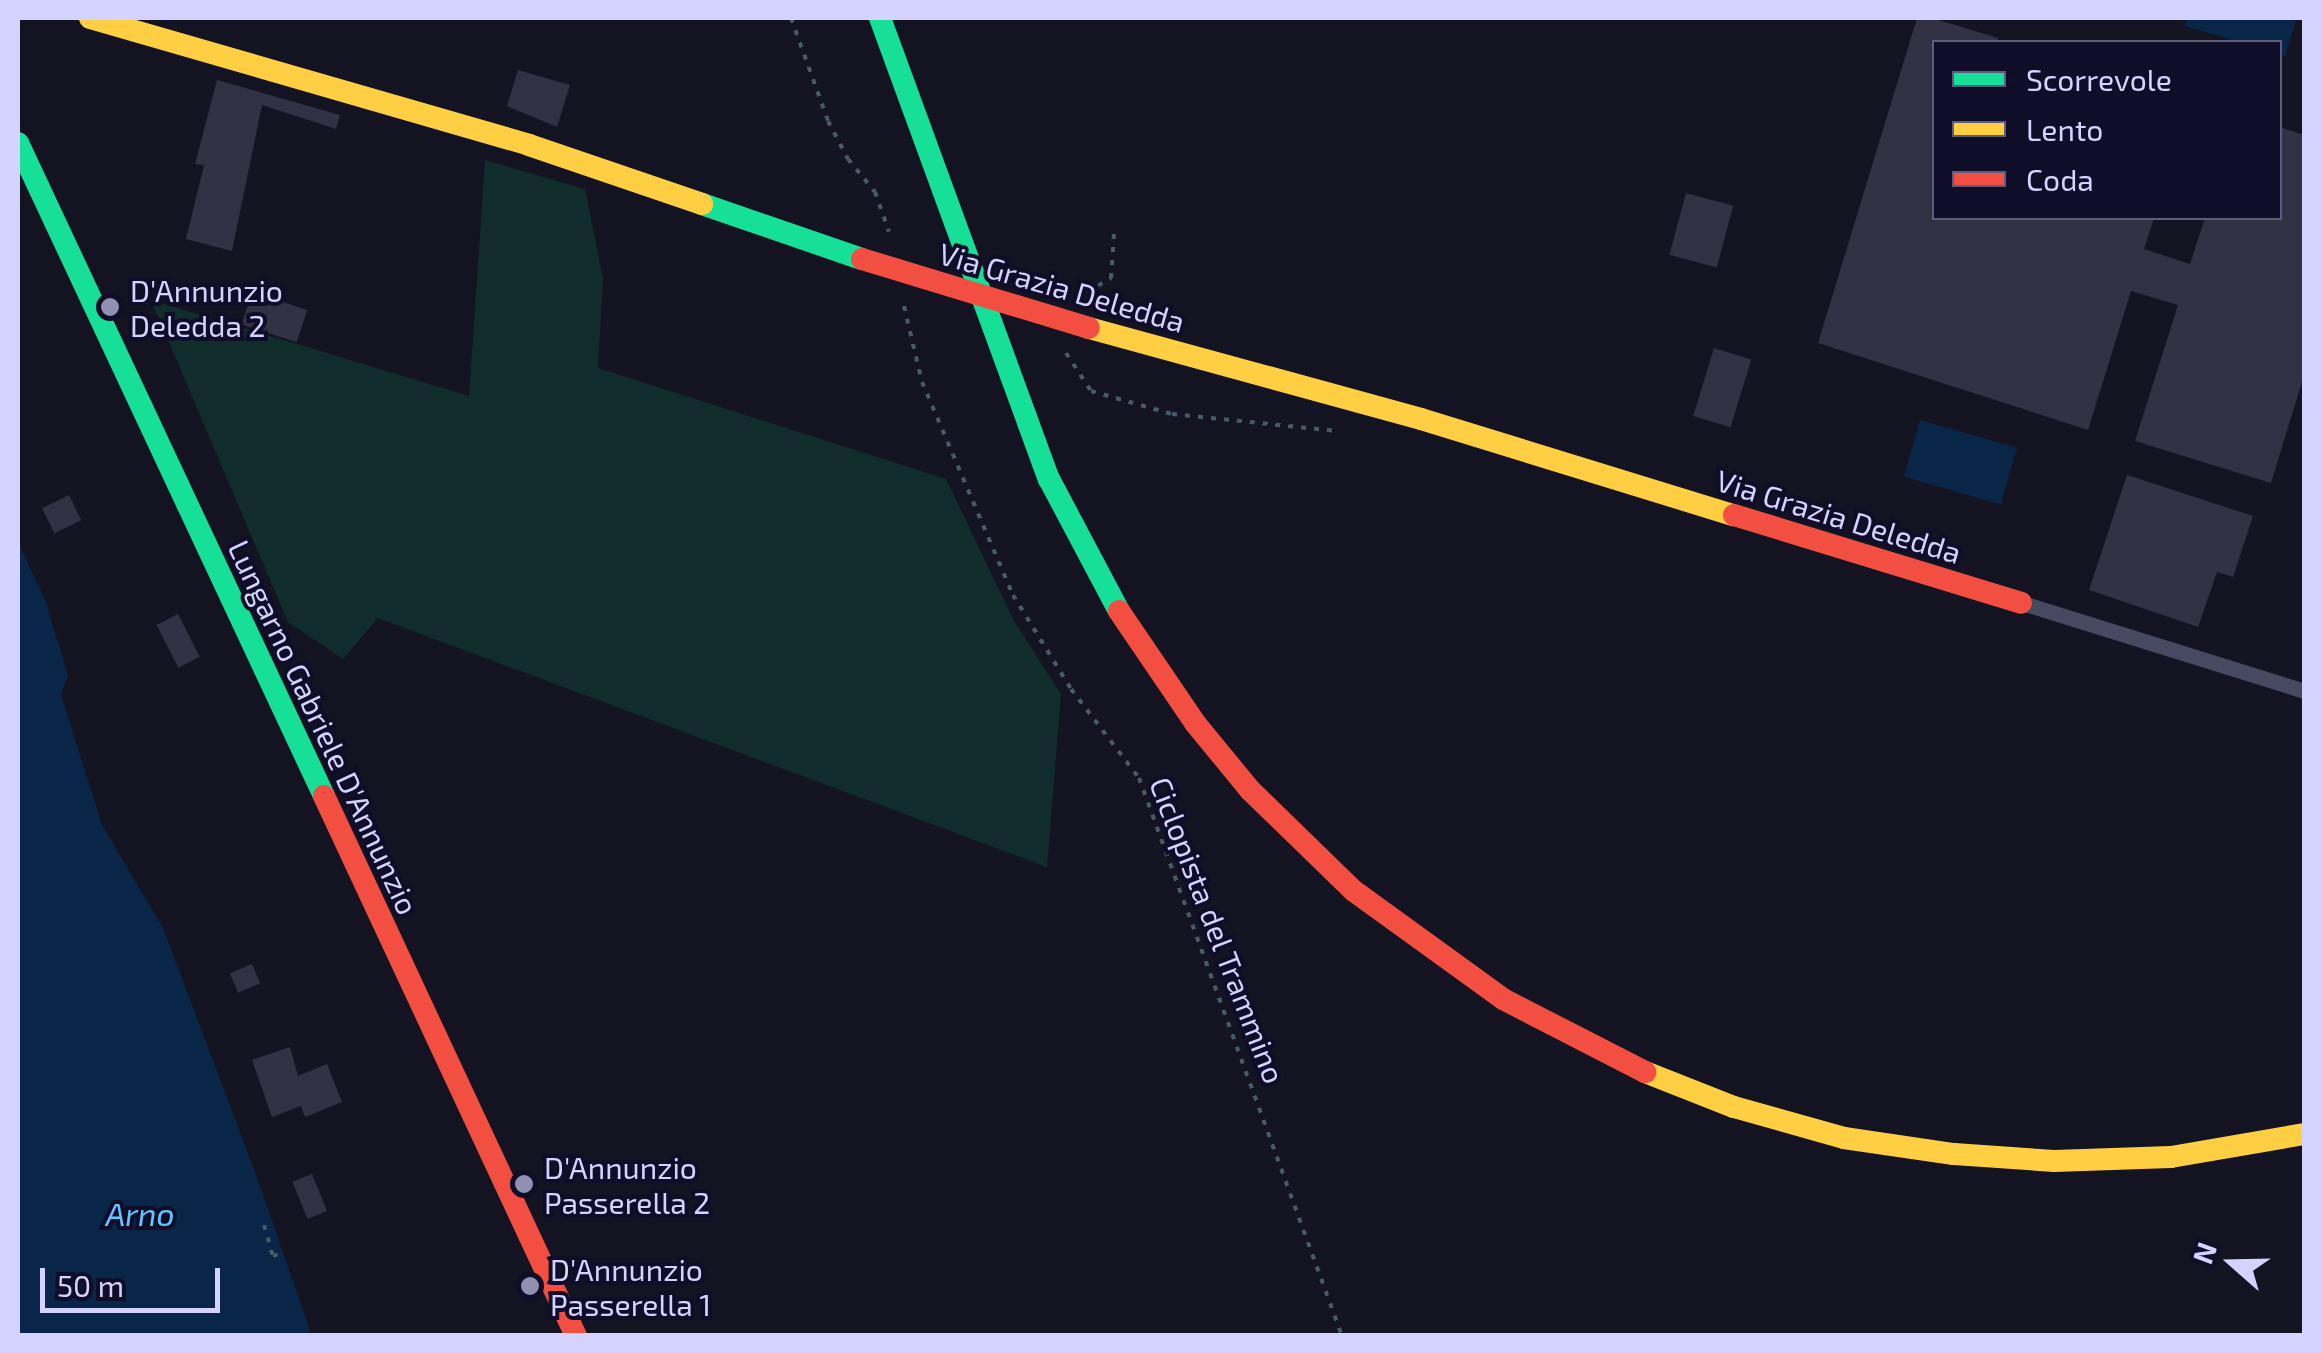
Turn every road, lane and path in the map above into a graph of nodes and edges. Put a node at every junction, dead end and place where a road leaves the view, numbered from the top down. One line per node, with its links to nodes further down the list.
1 (90, 18): 7 (main road, Via Grazia Deledda, bridge)
2 (791, 18): 5 (path)
3 (880, 18): 9 (main road)
4 (18, 143): 12 (main road, Lungarno Gabriele D'Annunzio)
5 (890, 240)
6 (903, 304): 13 (path, Ciclopista del Trammino)
7 (2020, 603): 8 (lane)
8 (2304, 692)
9 (2304, 1134)
10 (264, 1225): 11 (path)
11 (281, 1253)
12 (576, 1336)
13 (1342, 1336)

